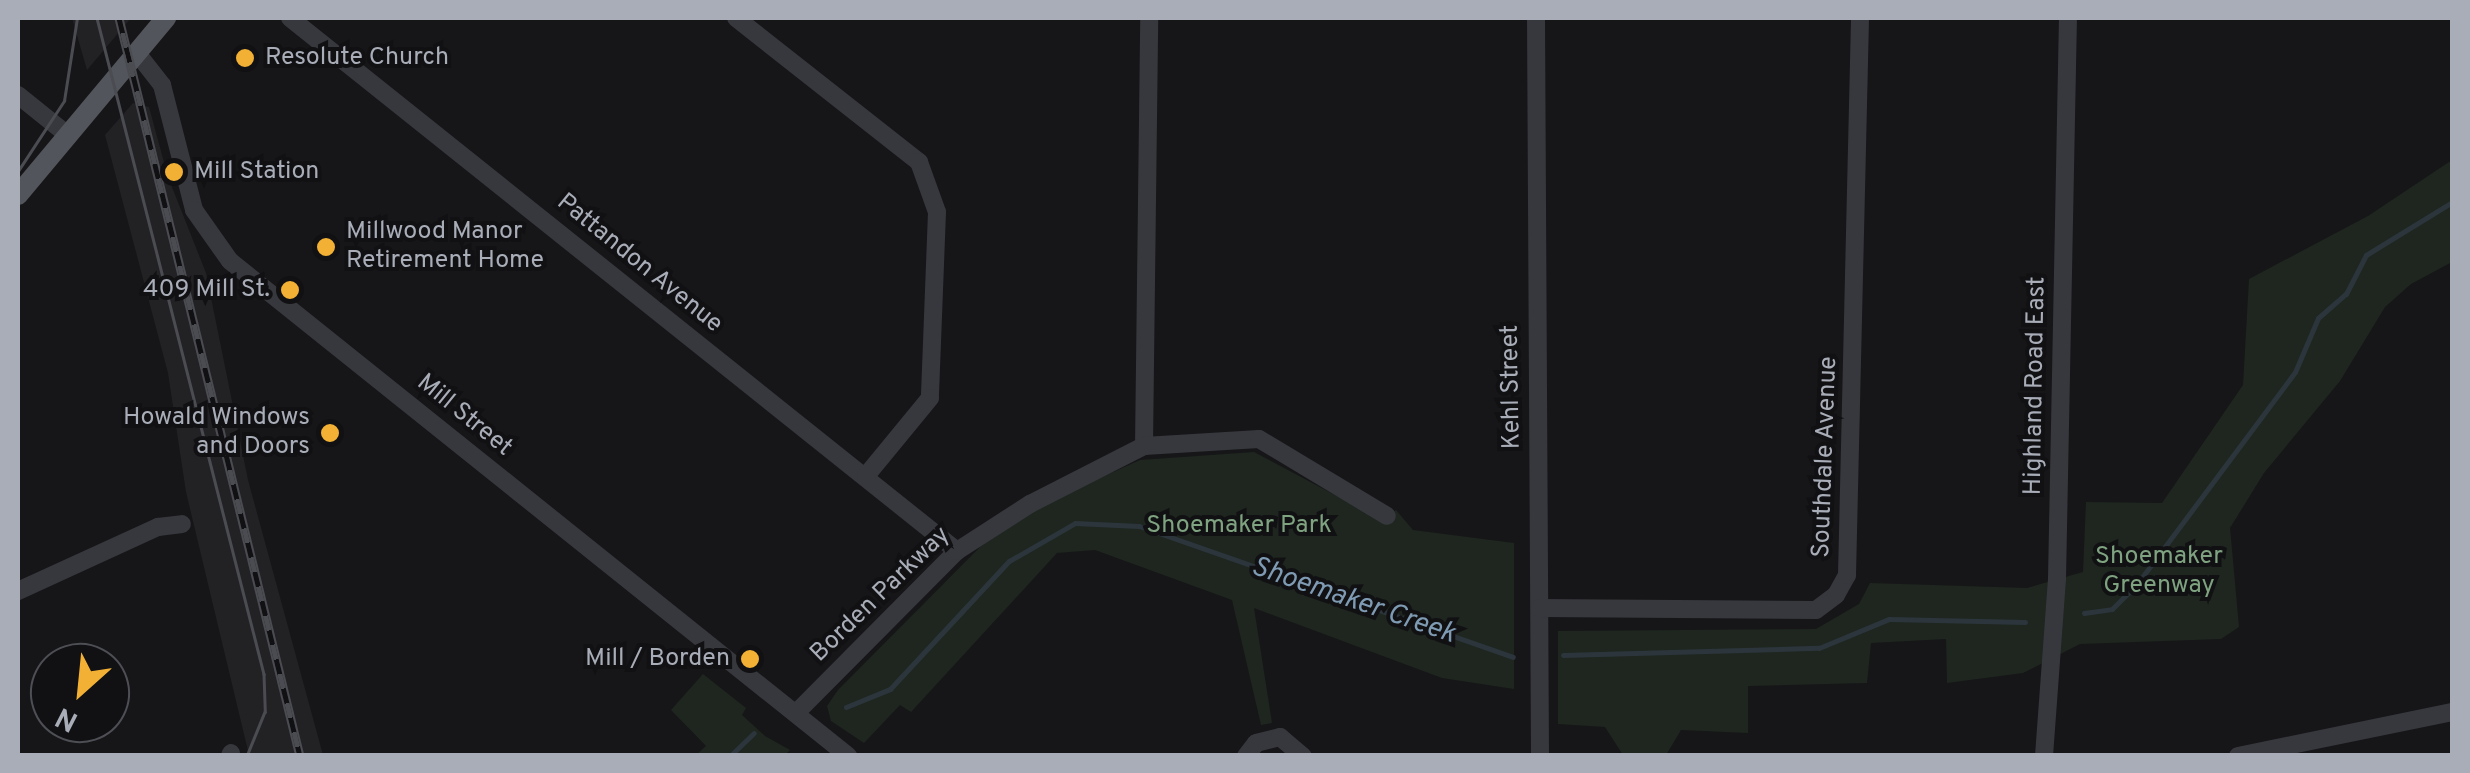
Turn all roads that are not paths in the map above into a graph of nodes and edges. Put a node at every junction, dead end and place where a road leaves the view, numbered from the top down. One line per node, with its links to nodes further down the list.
1 (166, 18): 8 (main road)
2 (290, 18): 13 (street, Pattandon Avenue)
3 (736, 18): 13 (street)
4 (1149, 18): 12 (street)
5 (1536, 18): 18 (street, Kehl Street)
6 (1860, 18): 18 (street, Southdale Avenue)
7 (2068, 18): 25 (street, Highland Road East)
8 (137, 53): 10 (main road); 20 (street, Mill Street)
9 (18, 95): 10 (street)
10 (69, 136): 11 (main road)
11 (18, 196)
12 (1144, 446): 14 (street, Borden Parkway); 16 (street, Borden Parkway)
13 (866, 476): 16 (street, Pattandon Avenue)
14 (1387, 516)
15 (182, 524): 17 (street)
16 (957, 550): 20 (street, Borden Parkway)
17 (18, 591)
18 (1540, 608): 24 (street, Kehl Street)
19 (2452, 712): 26 (street)
20 (796, 713): 21 (street, Mill Street)
21 (848, 756)
22 (1246, 756): 23 (street)
23 (1302, 756)
24 (1540, 756)
25 (2044, 756)
26 (2238, 756)

